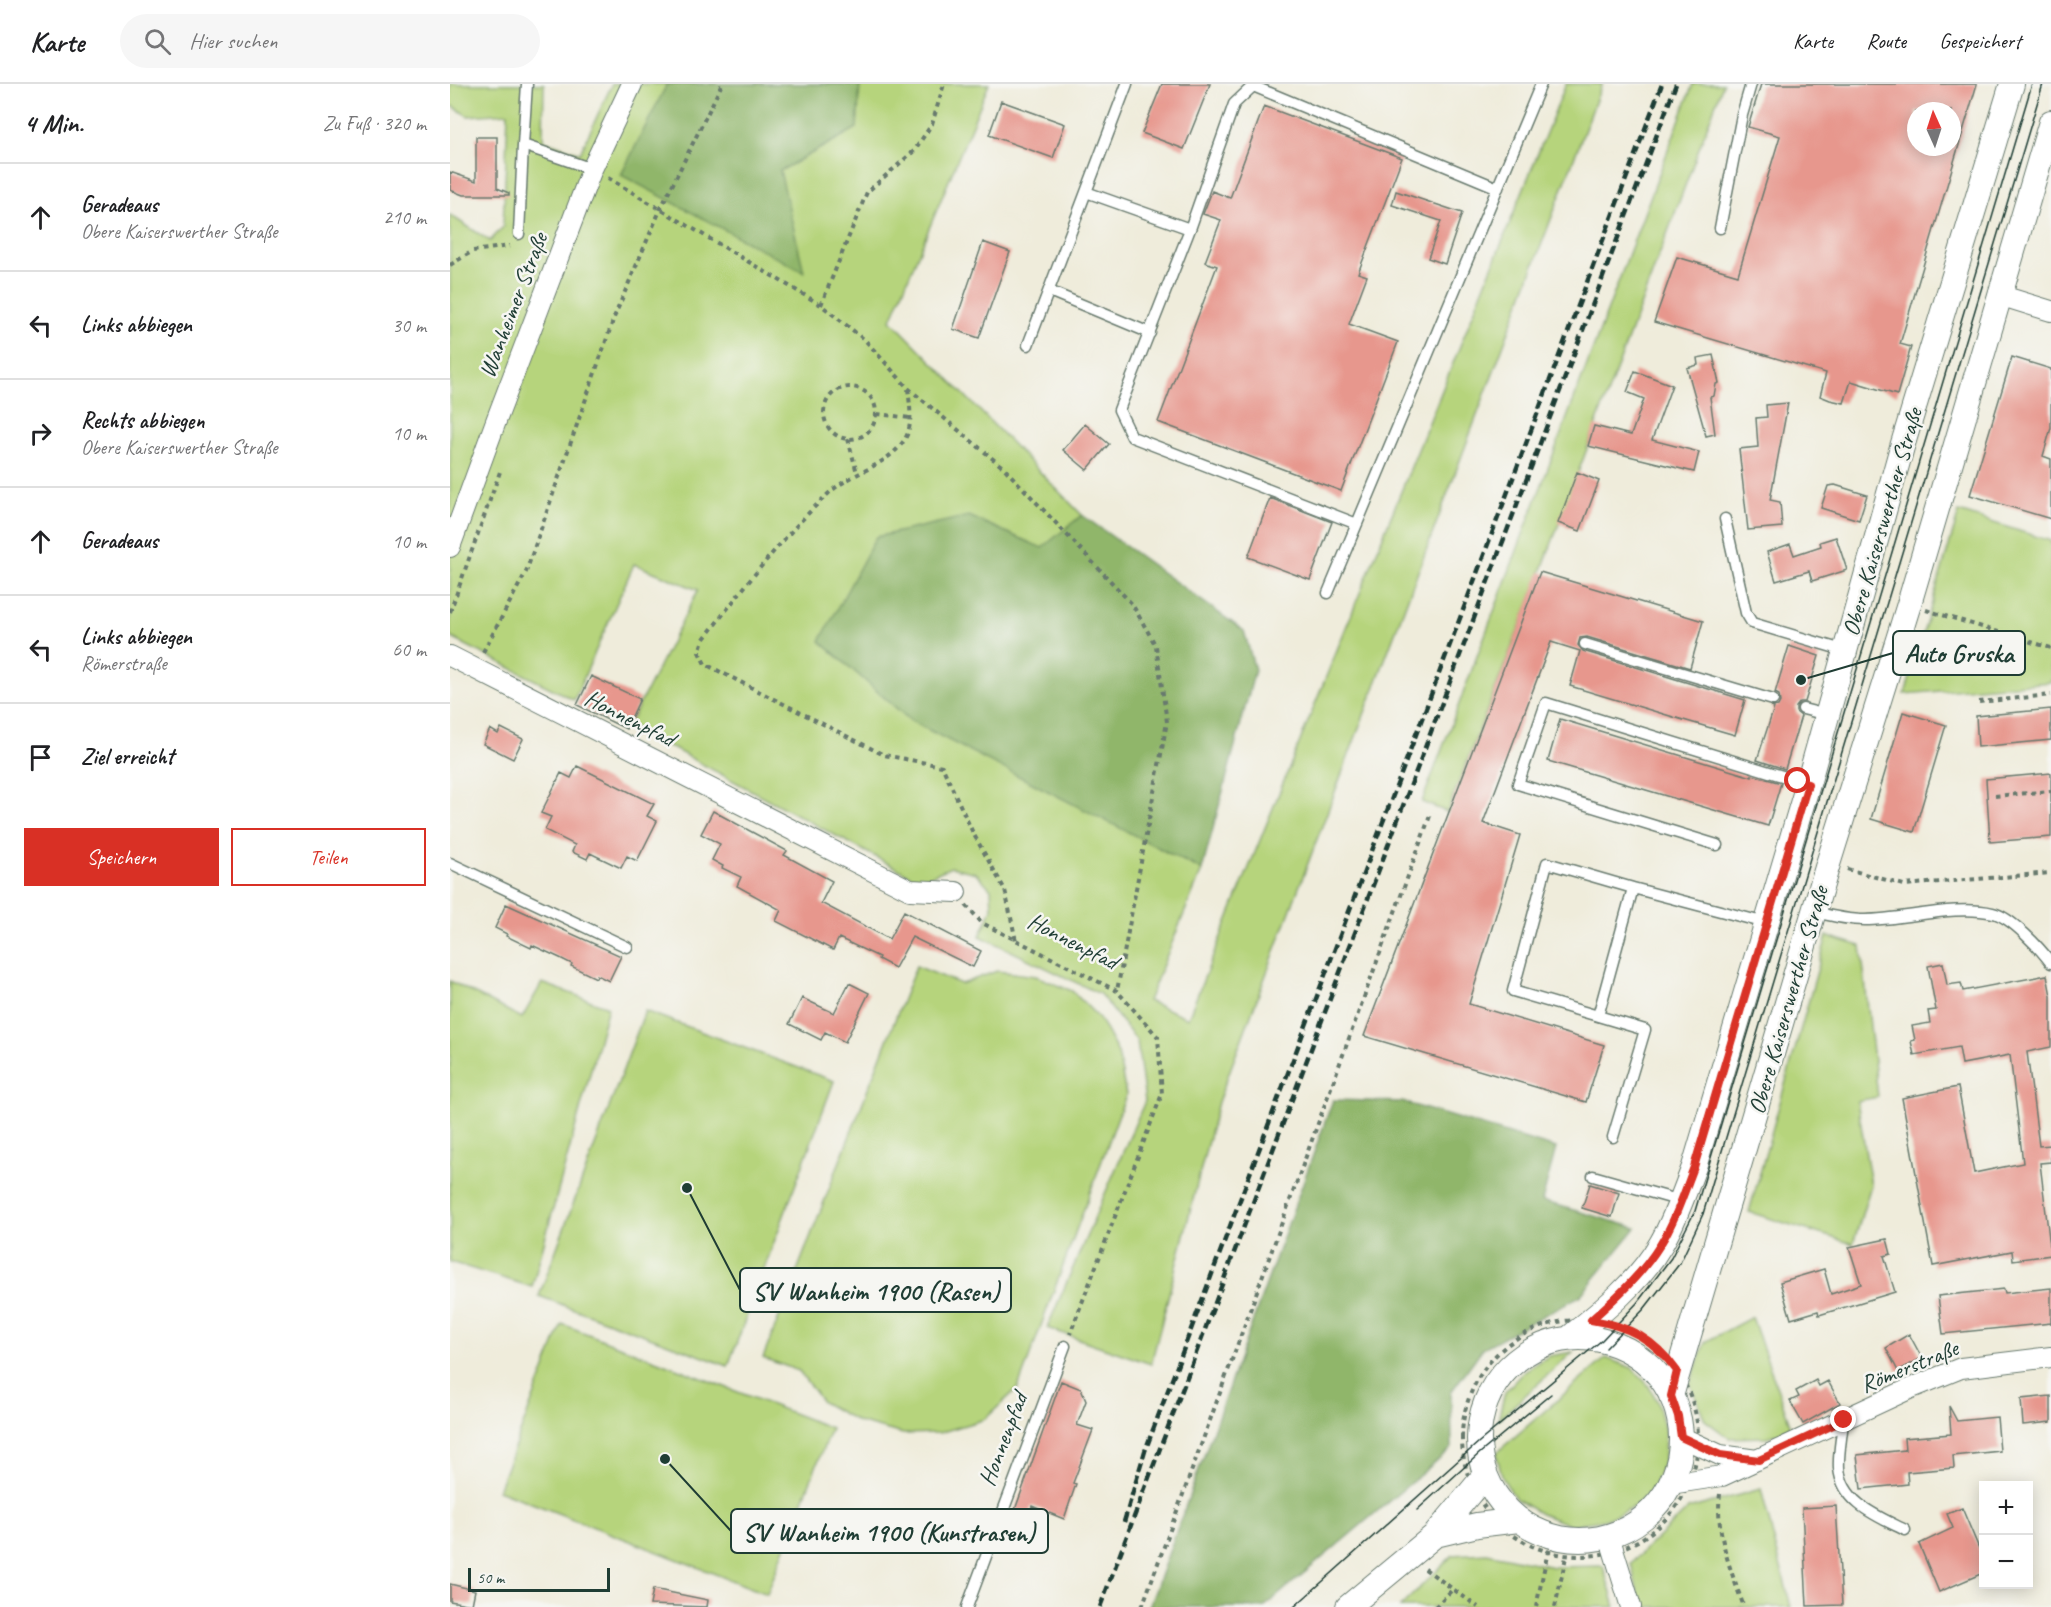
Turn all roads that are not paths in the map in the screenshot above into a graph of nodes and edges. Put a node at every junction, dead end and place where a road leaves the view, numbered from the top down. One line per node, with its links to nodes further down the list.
1 (527, 84): 9 (lane)
2 (632, 84): 10 (street, Wanheimer Straße)
3 (1127, 84): 12 (lane)
4 (1541, 84): 11 (lane)
5 (1751, 84): 13 (lane)
6 (2012, 84): 26 (street, Obere Kaiserswerther Straße)
7 (1254, 85): 11 (lane); 14 (lane)
8 (2051, 122): 17 (street, Obere Kaiserswerther Straße)
9 (523, 145): 10 (lane); 15 (lane)
10 (592, 169): 23 (street, Wanheimer Straße)
11 (1498, 188): 22 (lane)
12 (1086, 192): 14 (lane); 16 (lane)
13 (1720, 228)
14 (1190, 229): 19 (lane)
15 (519, 234)
16 (1048, 291): 19 (lane); 20 (lane)
17 (1999, 295): 18 (street); 36 (street, Obere Kaiserswerther Straße)
18 (2051, 311)
19 (1150, 333): 22 (lane)
20 (1028, 345)
21 (1725, 519): 26 (lane)
22 (1357, 524): 24 (lane)
23 (450, 547)
24 (1328, 593)
25 (1585, 644): 28 (lane)
26 (1846, 651): 30 (street, Obere Kaiserswerther Straße)
27 (450, 656): 35 (street, Honnenpfad)
28 (1773, 700)
29 (1803, 709): 30 (lane)
30 (1827, 715): 31 (street, Obere Kaiserswerther Straße)
31 (1808, 784): 32 (lane); 37 (street, Obere Kaiserswerther Straße)
32 (1717, 845)
33 (450, 863): 38 (lane)
34 (1633, 888): 37 (lane); 40 (lane); 40 (lane)
35 (956, 892)
36 (1815, 912): 39 (lane); 47 (street, Obere Kaiserswerther Straße)
37 (1766, 923): 43 (street, Obere Kaiserswerther Straße)
38 (627, 947)
39 (2051, 963)
40 (1598, 1016): 41 (lane)
41 (1613, 1137)
42 (1593, 1176): 43 (lane)
43 (1681, 1201): 44 (street, Obere Kaiserswerther Straße)
44 (1568, 1339): 47 (street); 51 (street)
45 (1065, 1346): 57 (lane, Honnenpfad)
46 (2051, 1357): 48 (street, Römerstraße)
47 (1671, 1396): 49 (street)
48 (1844, 1420): 50 (street, Römerstraße); 54 (lane)
49 (1681, 1437): 50 (street); 52 (street)
50 (1759, 1460): 52 (street, Römerstraße)
51 (1480, 1482): 53 (street); 55 (street)
52 (1680, 1483): 56 (street)
53 (1509, 1521): 55 (street); 56 (street)
54 (1905, 1530)
55 (1435, 1535): 58 (street)
56 (1612, 1544): 59 (street)
57 (967, 1607)
58 (1348, 1607)
59 (1631, 1607)

